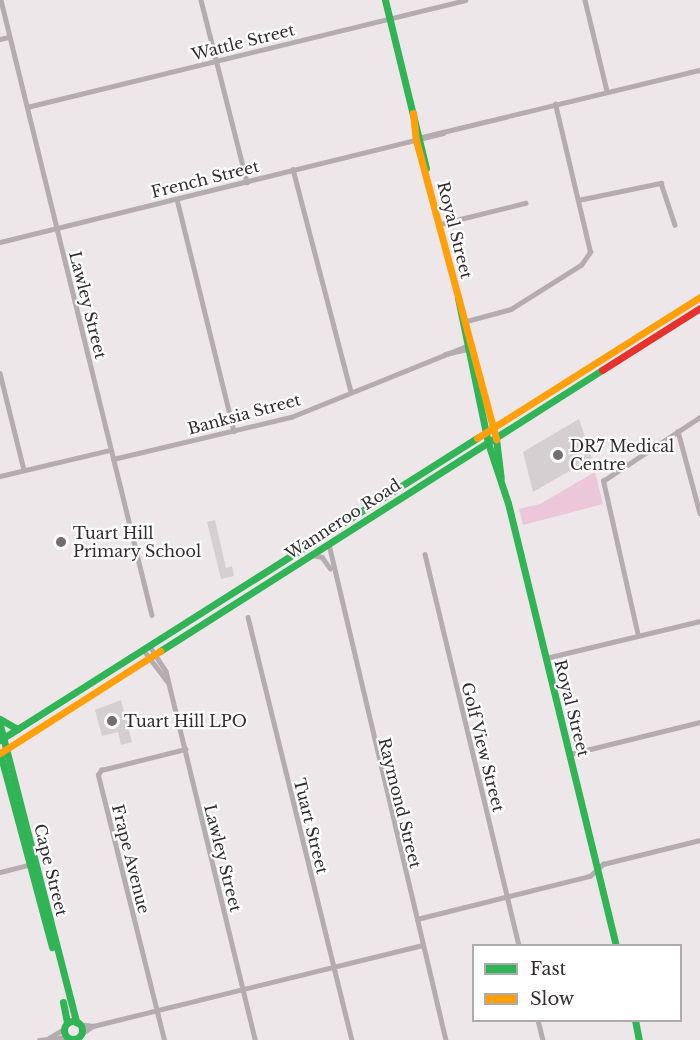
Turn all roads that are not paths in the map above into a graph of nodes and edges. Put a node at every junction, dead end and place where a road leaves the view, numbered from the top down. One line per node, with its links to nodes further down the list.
1 (1, 0): 7 (street, Lawley Street)
2 (201, 0): 9 (street)
3 (385, 0): 6 (main road, Royal Street)
4 (465, 0): 6 (street, Wattle Street)
5 (585, 0): 11 (street)
6 (390, 18): 9 (street, Wattle Street); 14 (main road, Royal Street)
7 (9, 37): 8 (street); 13 (street, Lawley Street)
8 (0, 39)
9 (216, 61): 13 (street, Wattle Street); 16 (street)
10 (700, 70): 11 (street, French Street)
11 (608, 91): 12 (street, French Street)
12 (555, 104): 14 (street, French Street); 18 (street)
13 (27, 107): 22 (street, Lawley Street)
14 (420, 139): 15 (street, French Street); 20 (main road, Royal Street)
15 (293, 169): 16 (street, French Street); 29 (street)
16 (247, 182): 17 (street, French Street)
17 (177, 199): 22 (street, French Street); 32 (street)
18 (578, 200): 21 (street); 26 (street)
19 (525, 203): 20 (street)
20 (440, 224): 26 (main road, Royal Street)
21 (675, 225)
22 (57, 228): 23 (street, French Street); 36 (street, Lawley Street)
23 (0, 242)
24 (700, 297): 31 (main road, Wanneroo Road)
25 (700, 308): 34 (main road, Wanneroo Road)
26 (464, 322): 27 (main road, Royal Street)
27 (469, 347): 29 (street, Banksia Street); 31 (main road, Royal Street)
28 (0, 373): 38 (street)
29 (351, 392): 32 (street, Banksia Street)
30 (700, 417): 33 (street)
31 (489, 430): 34 (main road, Royal Street); 35 (main road, Royal Street); 50 (main road, Wanneroo Road)
32 (234, 431): 37 (street, Banksia Street)
33 (678, 431): 41 (street); 49 (street)
34 (496, 439): 35 (main road, Wanneroo Road); 40 (main road, Royal Street)
35 (488, 444): 40 (main road, Royal Street); 42 (main road, Wanneroo Road)
36 (110, 450): 37 (street, Lawley Street); 38 (street)
37 (112, 459): 46 (street, Lawley Street)
38 (24, 470): 39 (street)
39 (0, 476)
40 (501, 478): 52 (main road, Royal Street)
41 (700, 513)
42 (329, 544): 44 (main road, Wanneroo Road); 45 (street, Raymond Street)
43 (425, 554): 70 (street, Golf View Street)
44 (310, 555): 45 (street); 51 (main road, Wanneroo Road)
45 (332, 571): 71 (street, Raymond Street)
46 (152, 615)
47 (248, 617): 75 (street, Tuart Street)
48 (700, 621): 49 (street)
49 (638, 636): 52 (street)
50 (146, 647): 51 (street, Lawley Street); 54 (main road, Wanneroo Road)
51 (153, 657): 53 (main road, Wanneroo Road); 62 (street, Lawley Street)
52 (546, 658): 64 (main road, Royal Street)
53 (137, 667): 54 (main road); 55 (main road, Wanneroo Road)
54 (83, 687): 56 (main road, Wanneroo Road)
55 (84, 700): 56 (main road); 63 (main road, Wanneroo Road)
56 (52, 707): 60 (main road, Wanneroo Road)
57 (0, 719): 60 (main road)
58 (700, 722): 64 (street)
59 (0, 724): 61 (main road, Cape Street)
60 (17, 729): 61 (main road, Wanneroo Road)
61 (2, 739): 63 (main road, Cape Street)
62 (185, 748): 76 (street, Lawley Street); 77 (street, Frape Avenue)
63 (2, 752): 65 (main road, Cape Street); 67 (main road, Cape Street)
64 (570, 754): 68 (main road, Royal Street)
65 (3, 771): 67 (main road, Cape Street)
66 (700, 840): 68 (street)
67 (33, 864): 69 (street); 80 (main road, Cape Street); 82 (main road, Cape Street)
68 (598, 869): 70 (street); 73 (main road, Royal Street)
69 (0, 872)
70 (507, 897): 71 (street); 72 (street, Golf View Street)
71 (417, 919): 74 (street, Raymond Street)
72 (519, 944)
73 (616, 944)
74 (422, 945): 75 (street); 87 (street, Raymond Street)
75 (333, 967): 76 (street); 86 (street, Tuart Street)
76 (243, 990): 77 (street); 85 (street, Lawley Street)
77 (156, 1011): 81 (street); 84 (street, Frape Avenue)
78 (538, 1022): 88 (street)
79 (635, 1022): 89 (main road)
80 (78, 1023): 81 (street); 82 (main road); 82 (main road, Cape Street)
81 (93, 1026): 82 (street)
82 (73, 1035): 83 (street)
83 (39, 1040)
84 (164, 1040)
85 (255, 1040)
86 (351, 1040)
87 (446, 1040)
88 (543, 1040)
89 (639, 1040)

